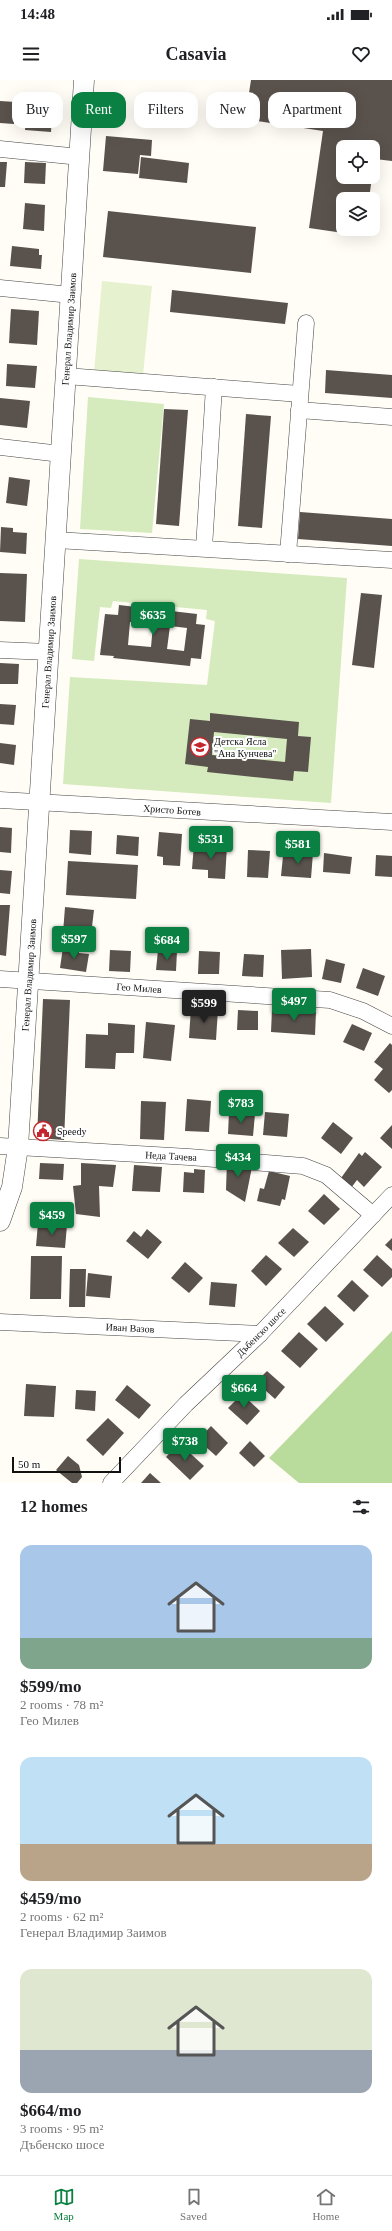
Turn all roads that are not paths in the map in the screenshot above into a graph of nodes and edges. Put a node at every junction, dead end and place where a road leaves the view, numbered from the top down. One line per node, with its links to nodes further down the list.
1 (84, 80): 3 (street, Генерал Владимир Заимов)
2 (0, 149): 3 (street)
3 (80, 157): 5 (street, Генерал Владимир Заимов)
4 (0, 288): 5 (street)
5 (71, 295): 7 (street, Генерал Владимир Заимов)
6 (306, 323): 9 (street)
7 (66, 376): 8 (street); 12 (street, Генерал Владимир Заимов)
8 (214, 387): 9 (street); 14 (street)
9 (299, 402): 10 (street); 15 (street)
10 (392, 417)
11 (0, 447): 12 (street)
12 (61, 454): 13 (street, Генерал Владимир Заимов)
13 (56, 540): 14 (street); 18 (street, Генерал Владимир Заимов)
14 (204, 548): 15 (street)
15 (288, 554): 16 (street)
16 (392, 560)
17 (0, 650): 18 (street)
18 (49, 652): 20 (street, Генерал Владимир Заимов)
19 (0, 800): 20 (street, Христо Ботев)
20 (40, 801): 21 (street, Христо Ботев); 23 (street, Генерал Владимир Заимов)
21 (392, 822)
22 (0, 979): 23 (street, Гео Милев)
23 (29, 981): 24 (street, Гео Милев); 25 (street, Генерал Владимир Заимов)
24 (392, 1026)
25 (9, 1147): 27 (street, Неда Тачева); 28 (street, Генерал Владимир Заимов)
26 (392, 1195): 27 (street, Дъбенско шосе)
27 (373, 1215): 30 (street, Дъбенско шосе)
28 (0, 1221)
29 (0, 1322): 30 (street, Иван Вазов)
30 (260, 1334): 31 (street, Дъбенско шосе)
31 (111, 1483)

